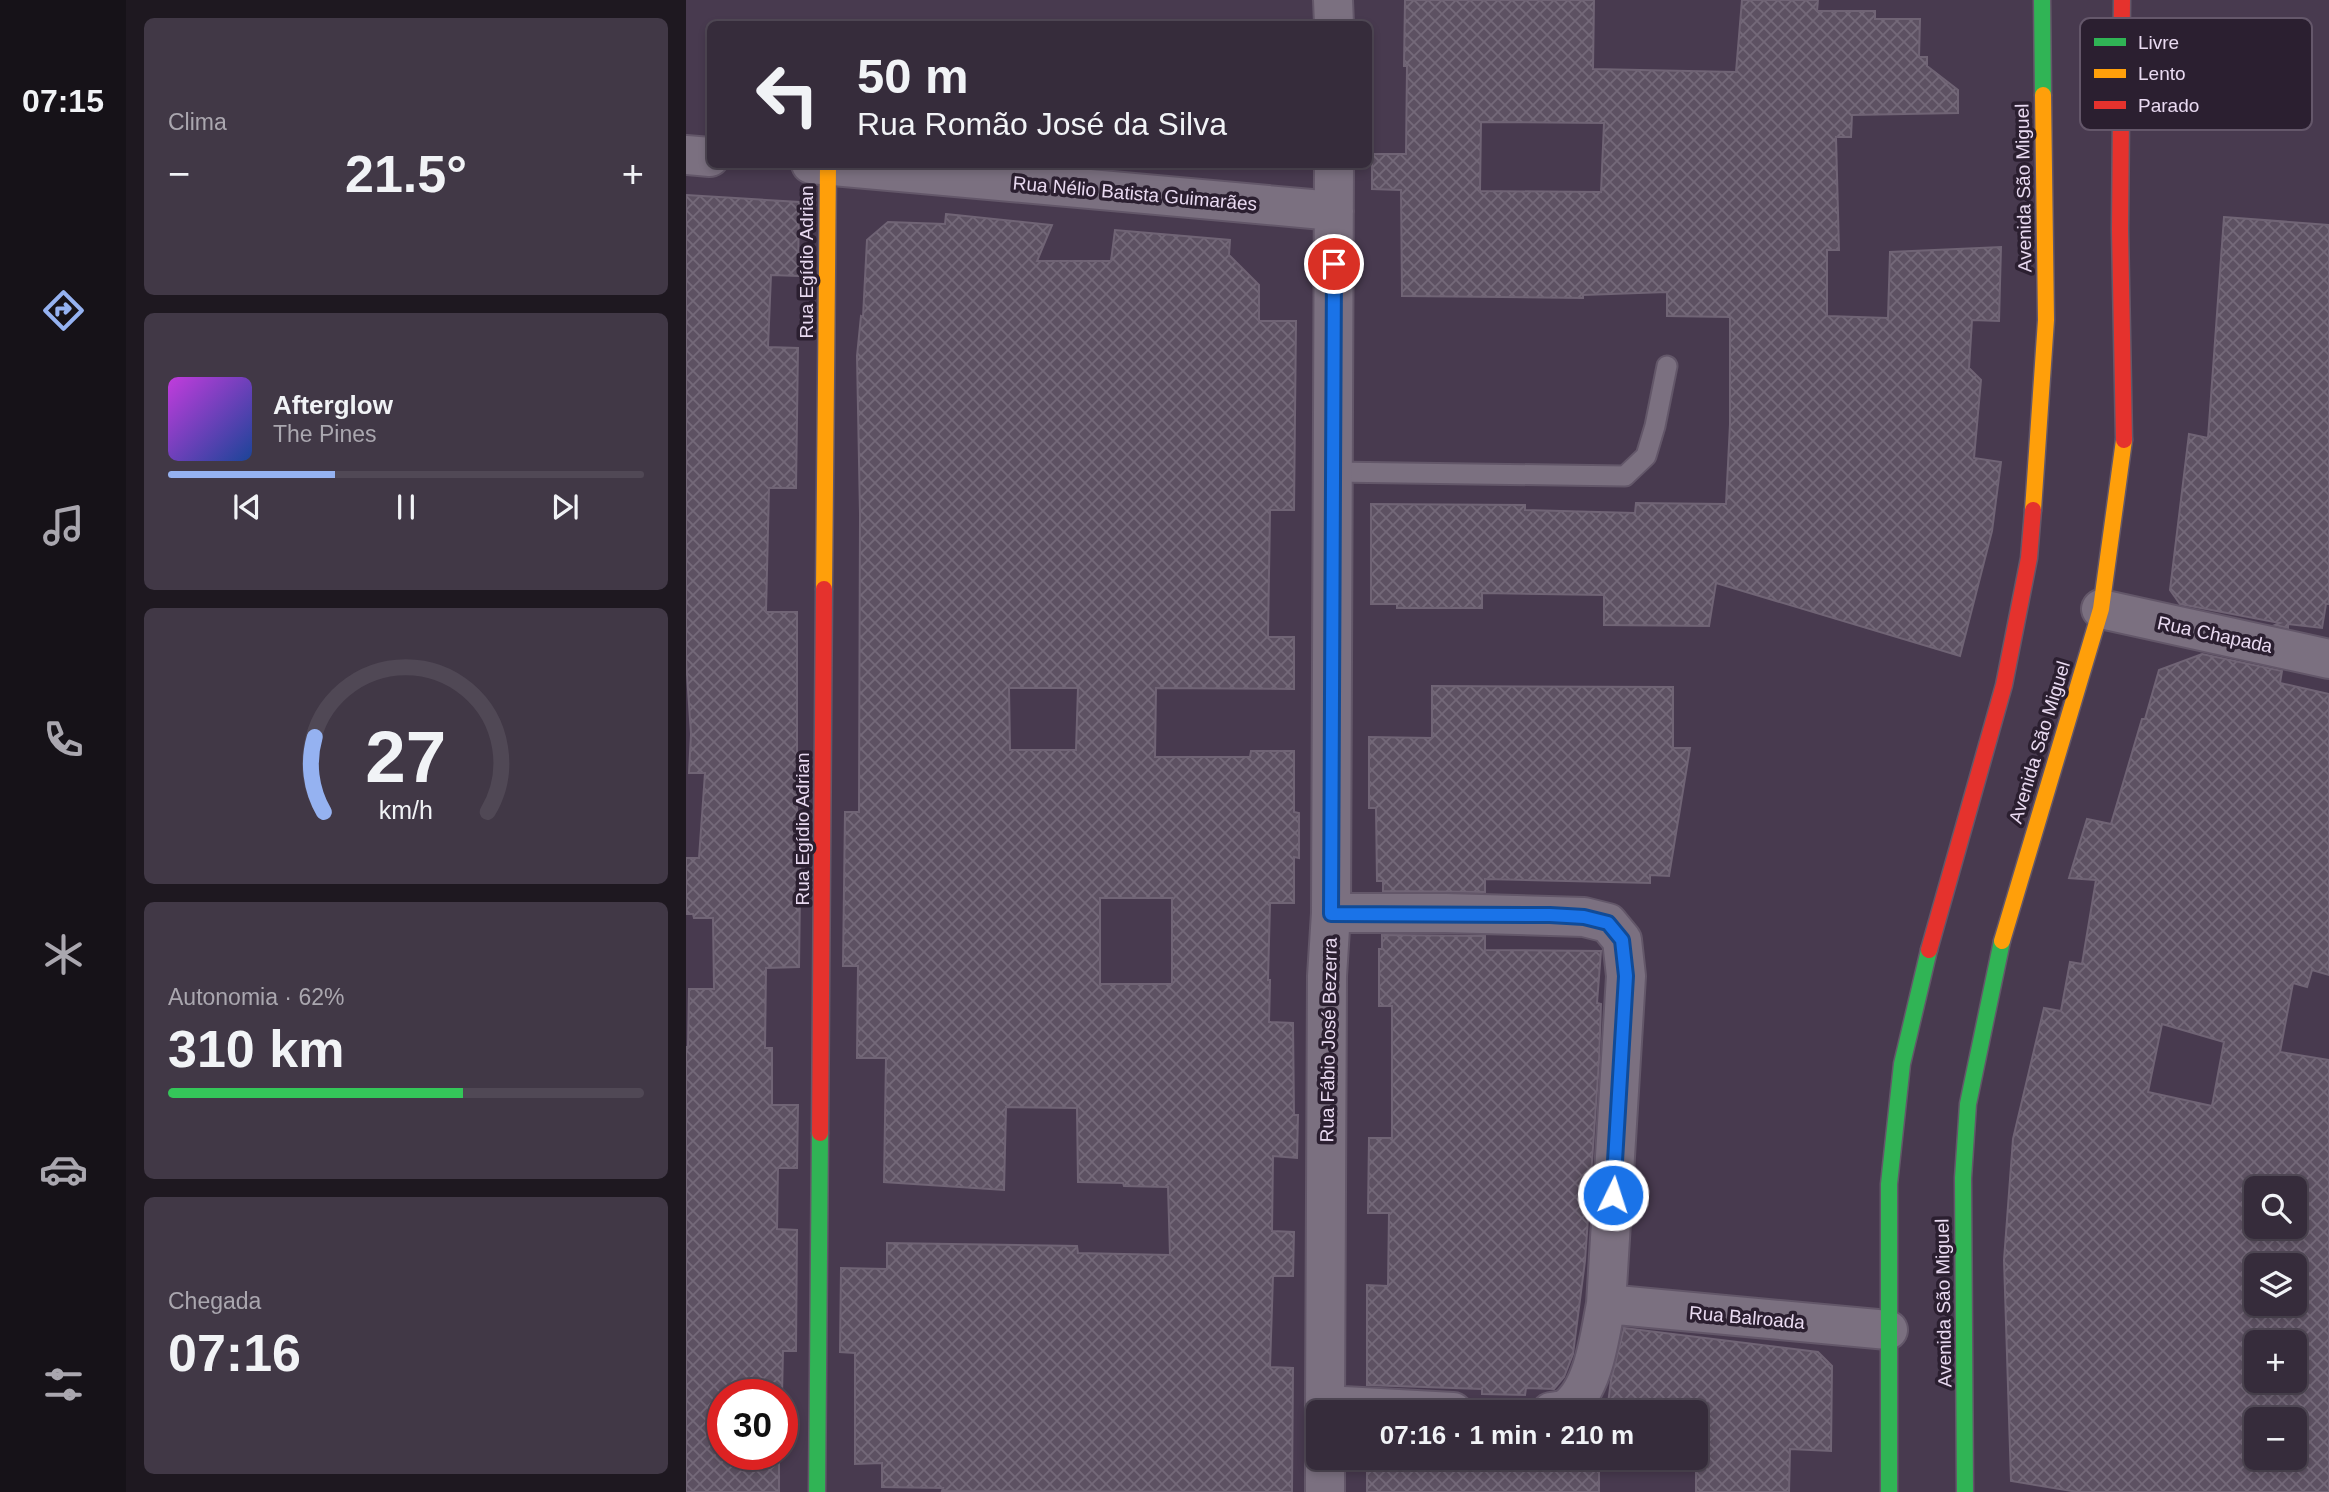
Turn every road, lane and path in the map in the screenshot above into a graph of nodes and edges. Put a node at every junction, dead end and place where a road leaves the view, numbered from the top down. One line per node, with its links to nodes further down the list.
1 (1334, 0): 5 (street)
2 (2042, 0): 19 (main road, Avenida São Miguel)
3 (2122, 0): 4 (main road, Avenida São Miguel)
4 (2122, 18)
5 (1334, 21)
6 (2121, 130): 15 (main road, Avenida São Miguel)
7 (686, 155): 8 (street)
8 (707, 157)
9 (819, 168): 23 (main road, Rua Egídio Adrian)
10 (853, 168): 12 (street, Rua Nélio Batista Guimarães)
11 (1334, 168): 12 (street, Rua Fábio José Bezerra)
12 (1334, 211): 14 (street, Rua Fábio José Bezerra)
13 (1667, 366): 14 (lane)
14 (1333, 472): 17 (street, Rua Fábio José Bezerra)
15 (2101, 609): 16 (street, Rua Chapada); 26 (main road, Avenida São Miguel)
16 (2329, 659)
17 (1331, 914): 18 (street); 20 (street, Rua Fábio José Bezerra)
18 (1606, 1304): 19 (street, Rua Balroada); 21 (street)
19 (1888, 1331): 25 (main road, Avenida São Miguel)
20 (1325, 1400)
21 (1574, 1400)
22 (1325, 1470): 24 (street)
23 (817, 1492)
24 (1325, 1492)
25 (1889, 1492)
26 (1965, 1492)

